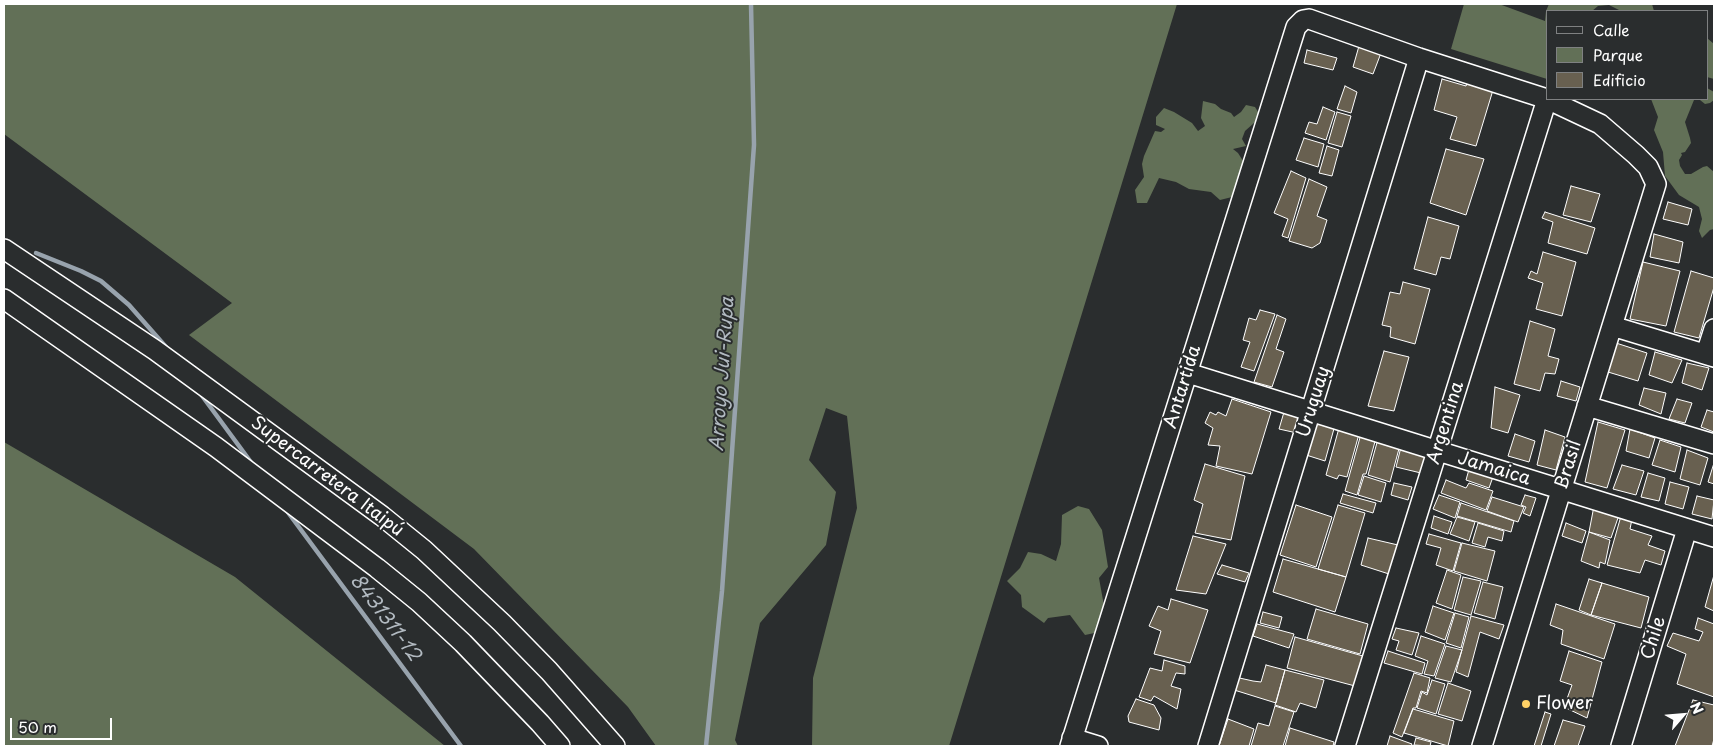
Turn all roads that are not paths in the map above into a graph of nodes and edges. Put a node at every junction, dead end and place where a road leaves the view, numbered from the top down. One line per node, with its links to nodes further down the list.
1 (1419, 58): 2 (street); 10 (street, Antartida); 12 (street, Uruguay)
2 (1546, 99)
3 (1547, 100): 14 (street, Argentina)
4 (1549, 100): 7 (street, Brasil)
5 (4, 249): 20 (street, Supercarretera Itaipú)
6 (4, 299): 19 (street)
7 (1612, 326): 9 (street); 11 (street, Brasil)
8 (1714, 329): 9 (street)
9 (1710, 356)
10 (1188, 373): 12 (street, Jamaica); 18 (street, Antartida)
11 (1587, 406): 13 (street); 15 (street, Brasil)
12 (1311, 412): 14 (street, Jamaica); 22 (street, Uruguay)
13 (1714, 444)
14 (1437, 451): 15 (street, Jamaica); 23 (street, Argentina)
15 (1561, 490): 16 (street, Jamaica); 24 (street, Brasil)
16 (1687, 529): 17 (street, Jamaica); 25 (street, Chile)
17 (1714, 537)
18 (1071, 742): 21 (street)
19 (560, 746)
20 (615, 746)
21 (1098, 746)
22 (1208, 746)
23 (1345, 746)
24 (1482, 746)
25 (1621, 746)

